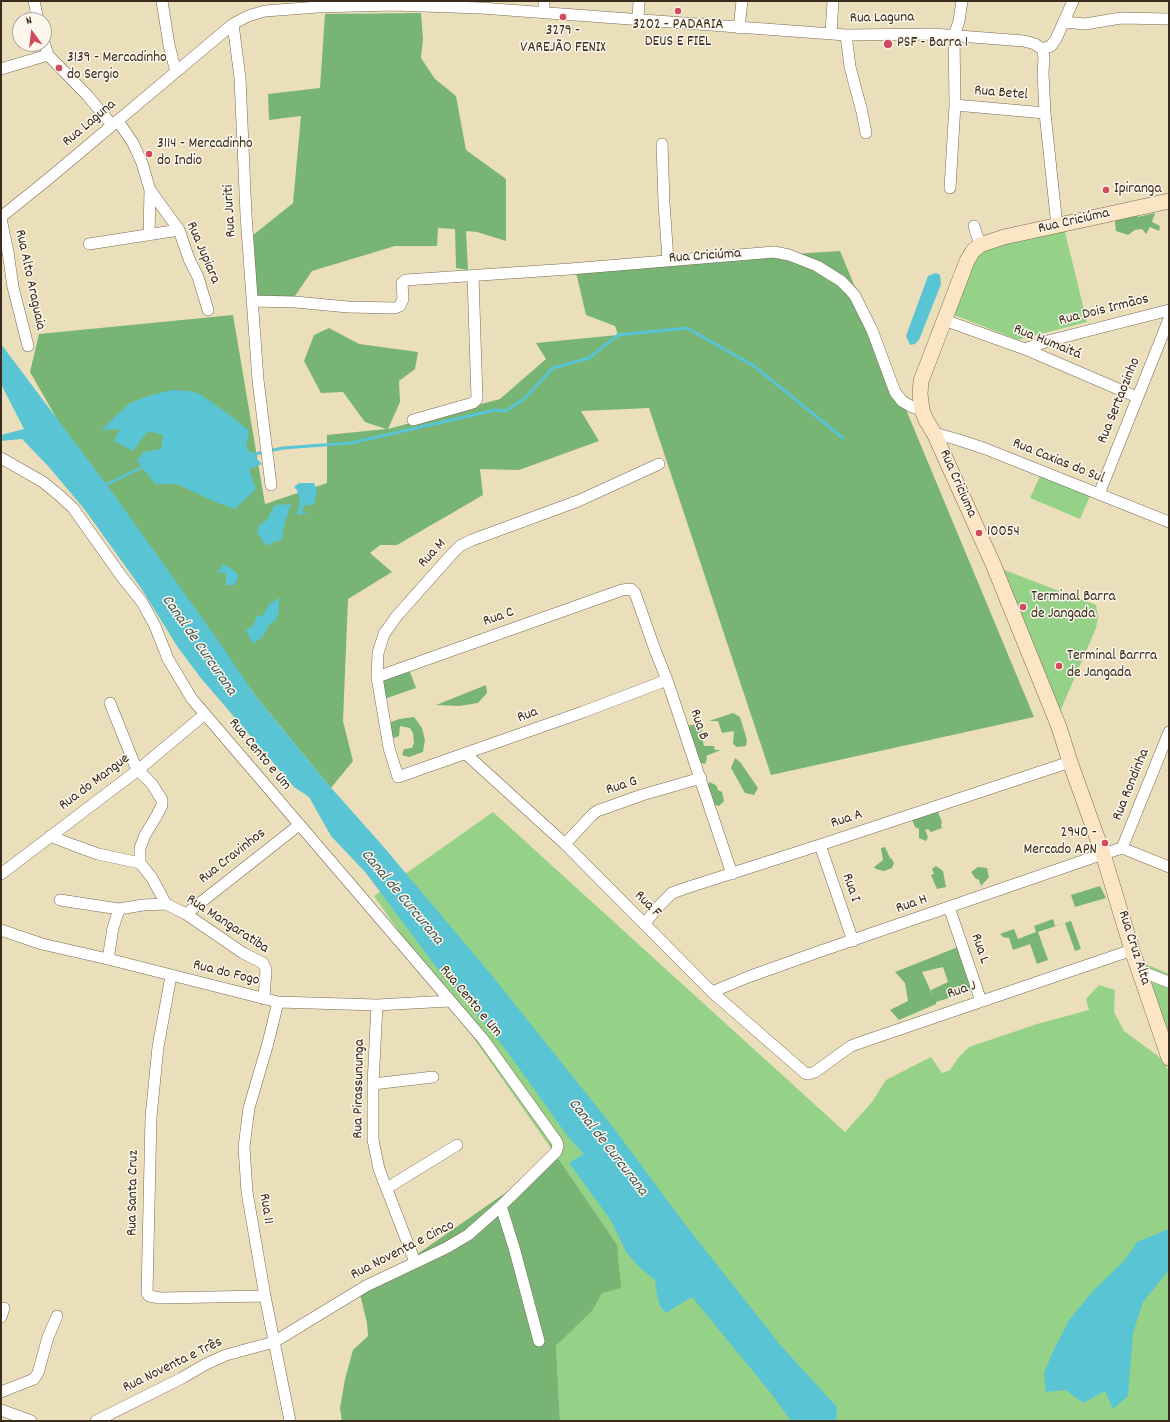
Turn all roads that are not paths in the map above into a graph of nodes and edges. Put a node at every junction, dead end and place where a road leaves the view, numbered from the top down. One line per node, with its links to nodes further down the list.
1 (34, 1): 10 (street)
2 (162, 1): 24 (street)
3 (544, 1): 11 (street)
4 (639, 1): 12 (street)
5 (742, 1): 16 (street)
6 (833, 1): 17 (street)
7 (962, 1): 19 (street, Rua Betel)
8 (1073, 1): 14 (street)
9 (394, 3): 11 (street, Rua Laguna); 15 (street, Rua Laguna)
10 (36, 12)
11 (544, 12): 12 (street, Rua Laguna)
12 (638, 19): 16 (street, Rua Laguna)
13 (1169, 19): 14 (street)
14 (1064, 22): 20 (street)
15 (233, 24): 24 (street, Rua Laguna); 42 (street, Rua Juriti)
16 (739, 28): 17 (street, Rua Laguna)
17 (831, 33): 18 (street, Rua Laguna)
18 (846, 35): 19 (street, Rua Laguna); 28 (street)
19 (954, 36): 20 (street, Rua Laguna); 25 (street, Rua Betel)
20 (1042, 49): 26 (street)
21 (47, 52): 22 (street, Rua Jupiara)
22 (48, 55): 23 (street); 27 (street, Rua Jupiara)
23 (4, 68)
24 (176, 72): 27 (street, Rua Laguna)
25 (955, 105): 26 (street, Rua Betel); 30 (street, Rua Betel)
26 (1045, 112): 35 (street)
27 (115, 123): 31 (street, Rua Jupiara); 33 (street, Rua Laguna)
28 (866, 133)
29 (662, 144): 40 (street)
30 (950, 188)
31 (150, 190): 36 (street, Rua Jupiara); 37 (street, Rua Jupiara)
32 (1169, 201): 35 (main road, Rua Criciúma)
33 (1, 218): 47 (street, Rua Alto Araguaia)
34 (974, 226): 39 (street)
35 (1056, 226): 39 (main road, Rua Criciúma)
36 (179, 230): 37 (street); 43 (street, Rua Jupiara)
37 (149, 235): 38 (street)
38 (89, 244)
39 (980, 245): 46 (main road, Rua Criciuma)
40 (668, 260): 41 (street, Rua Criciúma); 50 (street, Rua Criciúma)
41 (473, 276): 42 (street, Rua Criciúma); 51 (street)
42 (252, 301): 55 (street, Rua Juriti)
43 (208, 310)
44 (1169, 310): 48 (street, Rua Dois Irmãos)
45 (1169, 319): 49 (street, Rua Sertaozinho)
46 (944, 320): 48 (street, Rua Humaitá); 50 (main road, Rua Criciuma)
47 (28, 346)
48 (1024, 349): 49 (street, Rua Humaitá)
49 (1137, 397): 56 (street, Rua Sertaozinho)
50 (922, 410): 52 (main road, Rua Criciuma)
51 (413, 420)
52 (934, 434): 56 (street, Rua Caxias do Sul); 65 (main road, Rua Criciuma)
53 (1, 458): 62 (street, Rua Cento e Um)
54 (658, 464): 59 (street, Rua M)
55 (271, 485)
56 (1100, 494): 57 (street, Rua Caxias do Sul)
57 (1169, 522)
58 (631, 589): 59 (street, Rua C); 60 (street, Rua B)
59 (377, 677): 67 (street, Rua M)
60 (667, 680): 64 (street, Rua); 68 (street, Rua B)
61 (110, 703): 66 (street)
62 (205, 714): 66 (street, Rua do Mangue); 69 (street, Rua Cento e Um)
63 (1169, 732): 74 (street, Rua Rondinha)
64 (466, 754): 67 (street, Rua); 72 (street, Rua F)
65 (1070, 762): 71 (main road, Rua Criciuma); 73 (street, Rua A)
66 (138, 770): 70 (street, Rua do Mangue); 76 (street)
67 (398, 777)
68 (701, 778): 72 (street, Rua G); 79 (street, Rua B)
69 (299, 825): 84 (street, Rua Cravinhos); 95 (street, Rua Cento e Um)
70 (50, 836): 76 (street); 78 (street, Rua do Mangue)
71 (1097, 838): 75 (main road, Rua Cruz Alta)
72 (565, 844): 85 (street, Rua F)
73 (820, 845): 79 (street, Rua A); 87 (street, Rua I)
74 (1122, 848): 75 (street, Rua H); 77 (street)
75 (1103, 854): 82 (street, Rua H); 88 (main road, Rua Cruz Alta)
76 (140, 863): 81 (street, Rua Mangaratiba)
77 (1169, 867)
78 (1, 874)
79 (732, 874): 85 (street, Rua A)
80 (60, 900): 83 (street, Rua Mangaratiba)
81 (166, 904): 83 (street, Rua Mangaratiba); 84 (street, Rua Mangaratiba)
82 (949, 907): 87 (street, Rua H); 96 (street, Rua L)
83 (120, 909): 89 (street)
84 (186, 914): 94 (street, Rua Mangaratiba)
85 (645, 923): 93 (street, Rua F)
86 (1, 930): 89 (street, Rua do Fogo)
87 (853, 941): 93 (street, Rua H)
88 (1132, 950): 90 (main road, Rua Cruz Alta); 96 (street, Rua J)
89 (108, 959): 91 (street, Rua do Fogo)
90 (1140, 971): 92 (street); 99 (main road, Rua Cruz Alta)
91 (171, 976): 94 (street, Rua do Fogo); 108 (street, Rua Santa Cruz)
92 (1169, 982)
93 (712, 992): 100 (street, Rua F)
94 (264, 999): 97 (street, Rua do Fogo)
95 (449, 1001): 98 (street, Rua do Fogo); 104 (street, Rua Cento e Um)
96 (980, 1001): 100 (street, Rua J)
97 (278, 1002): 98 (street, Rua do Fogo); 108 (street, Rua 11)
98 (377, 1005): 102 (street, Rua Pirassununga)
99 (1169, 1058)
100 (808, 1074)
101 (434, 1077): 102 (street)
102 (373, 1084): 105 (street, Rua Pirassununga)
103 (457, 1146): 105 (street)
104 (558, 1149): 106 (street, Rua Noventa e Cinco)
105 (387, 1188): 107 (street, Rua Pirassununga)
106 (501, 1206): 107 (street, Rua Noventa e Cinco); 111 (street)
107 (415, 1262): 109 (street, Rua Noventa e Cinco)
108 (265, 1296): 112 (street, Rua 11)
109 (328, 1310): 112 (street, Rua Noventa e Três)
110 (57, 1316): 113 (street)
111 (539, 1341)
112 (274, 1342): 116 (street, Rua Noventa e Três); 117 (street, Rua 11)
113 (1, 1392)
114 (1, 1410): 115 (street)
115 (31, 1421)
116 (96, 1421)
117 (290, 1421)

